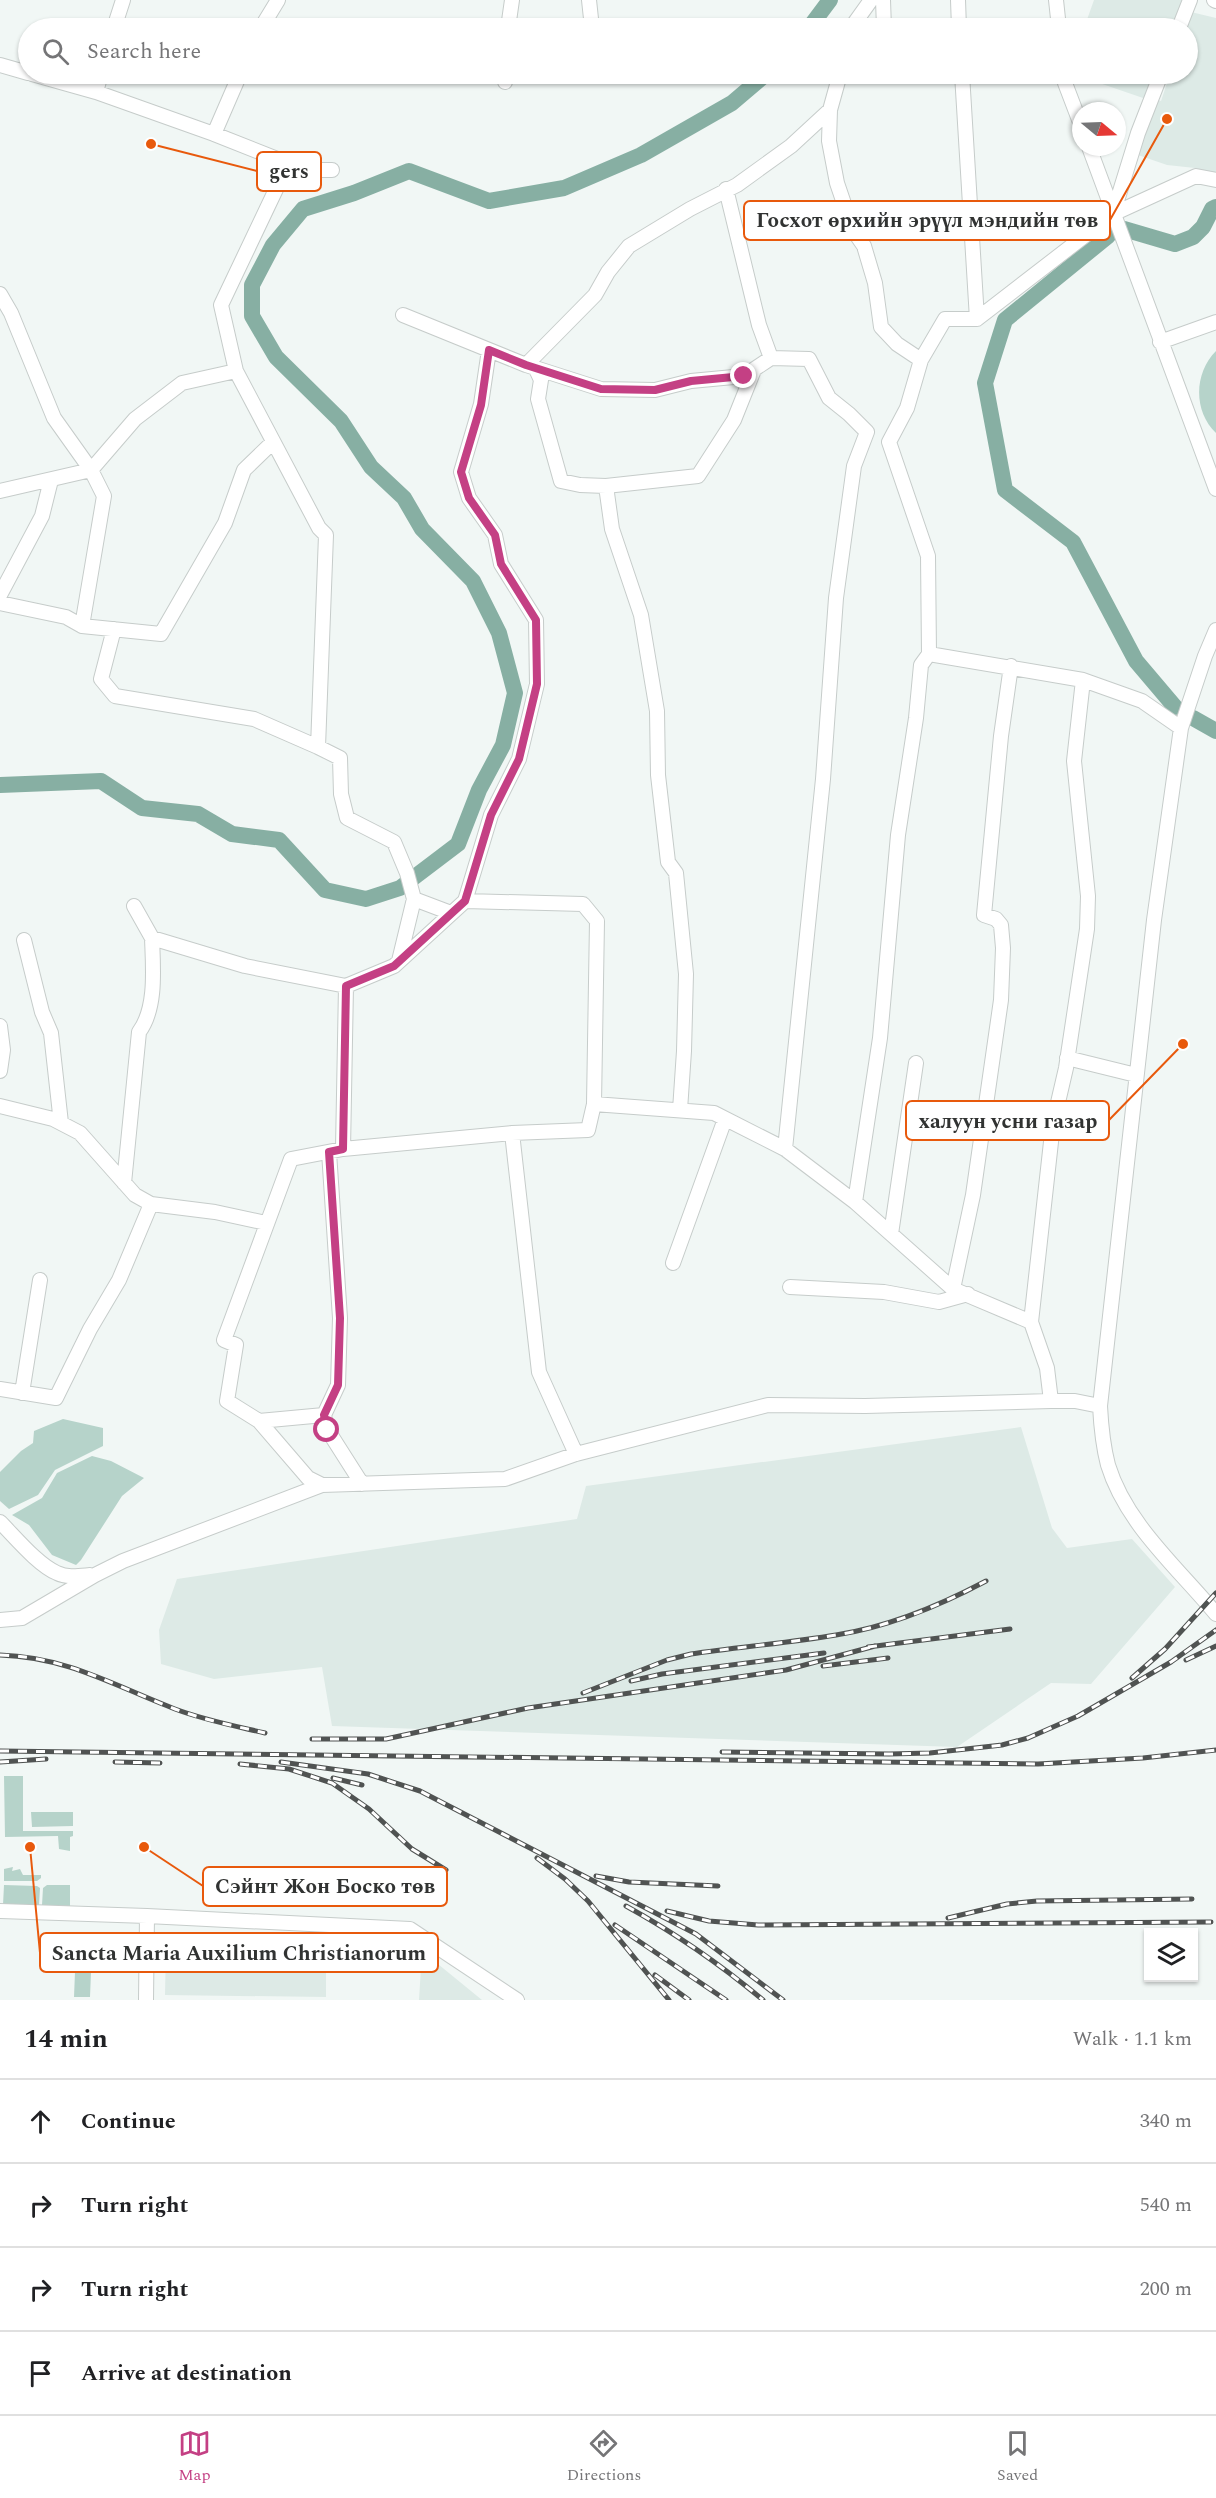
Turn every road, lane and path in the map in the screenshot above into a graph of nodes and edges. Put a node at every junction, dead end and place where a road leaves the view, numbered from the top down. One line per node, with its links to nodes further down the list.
1 (123, 0): 10 (street)
2 (278, 0): 11 (street)
3 (512, 0): 12 (street)
4 (589, 0): 13 (street)
5 (871, 0): 14 (street)
6 (883, 0): 15 (street)
7 (958, 0): 16 (street)
8 (1056, 0): 17 (street)
9 (1190, 0): 18 (street)
10 (117, 18)
11 (267, 18)
12 (509, 18)
13 (591, 18)
14 (859, 18)
15 (884, 18)
16 (959, 18)
17 (1058, 18)
18 (1183, 18)
19 (0, 64): 20 (street)
20 (18, 69)
21 (68, 84): 28 (street)
22 (98, 84): 28 (street)
23 (236, 84): 31 (street)
24 (837, 84): 30 (street)
25 (963, 84): 40 (street)
26 (1065, 84): 29 (street)
27 (1157, 84): 37 (street)
28 (96, 92): 31 (street)
29 (1072, 102)
30 (830, 110): 36 (street); 45 (street)
31 (214, 134): 33 (street)
32 (1092, 156): 37 (street)
33 (288, 164): 34 (street); 48 (street)
34 (332, 170)
35 (1216, 180): 37 (street)
36 (726, 189): 44 (street); 46 (street)
37 (1113, 214): 40 (street); 42 (street)
38 (0, 294): 50 (street)
39 (403, 315): 43 (street)
40 (977, 319): 45 (street)
41 (1216, 322): 42 (street)
42 (1160, 342): 53 (street)
43 (489, 350): 46 (street); 66 (street)
44 (771, 358): 47 (street); 85 (street)
45 (921, 360): 60 (street)
46 (531, 366): 47 (street); 52 (street)
47 (754, 370): 52 (street)
48 (236, 371): 49 (street); 50 (street)
49 (273, 442): 58 (street); 64 (street)
50 (91, 470): 51 (street); 57 (street)
51 (51, 480): 54 (street); 55 (street)
52 (606, 486): 80 (street)
53 (1216, 489)
54 (0, 491)
55 (0, 595)
56 (0, 603): 57 (street)
57 (82, 626): 58 (street)
58 (114, 629): 64 (street)
59 (1216, 630): 63 (street)
60 (929, 654): 61 (street); 88 (street)
61 (1011, 666): 62 (street); 95 (street)
62 (1083, 680): 63 (street); 74 (street)
63 (1181, 728): 77 (street)
64 (318, 747): 65 (street)
65 (414, 899): 68 (street); 71 (street)
66 (465, 901): 68 (street); 78 (street)
67 (134, 906): 69 (street)
68 (451, 913): 71 (street)
69 (152, 938): 72 (street); 87 (street)
70 (24, 940): 82 (street)
71 (399, 961): 72 (street)
72 (346, 986): 84 (street)
73 (0, 1026): 76 (street)
74 (1067, 1058): 77 (street); 97 (street)
75 (916, 1063): 91 (street)
76 (0, 1071)
77 (1136, 1075): 101 (street)
78 (594, 1104): 80 (street); 83 (street)
79 (0, 1106): 82 (street)
80 (680, 1110): 81 (street)
81 (725, 1119): 85 (street); 92 (street)
82 (61, 1123): 87 (street)
83 (512, 1133): 84 (street); 104 (street)
84 (343, 1149): 86 (street)
85 (785, 1149): 88 (street)
86 (329, 1152): 90 (street); 102 (street)
87 (124, 1183): 89 (street)
88 (855, 1202): 91 (street)
89 (152, 1204): 90 (street); 99 (street)
90 (266, 1223): 103 (street)
91 (891, 1234): 95 (street)
92 (673, 1263)
93 (40, 1280): 99 (street)
94 (790, 1287): 96 (street)
95 (953, 1289): 96 (street)
96 (968, 1294): 97 (street)
97 (1031, 1322): 100 (street)
98 (0, 1389): 99 (street)
99 (22, 1393)
100 (1051, 1401): 101 (street); 104 (street)
101 (1100, 1406): 109 (street)
102 (324, 1415): 103 (street); 105 (street)
103 (259, 1421): 106 (street)
104 (576, 1454): 105 (street)
105 (362, 1484): 106 (street)
106 (322, 1485): 108 (street)
107 (0, 1522): 108 (street)
108 (95, 1575): 110 (street)
109 (1216, 1614)
110 (0, 1620)
111 (0, 1911): 112 (street)
112 (147, 1916): 113 (street); 114 (street)
113 (146, 2000)
114 (518, 2000)

